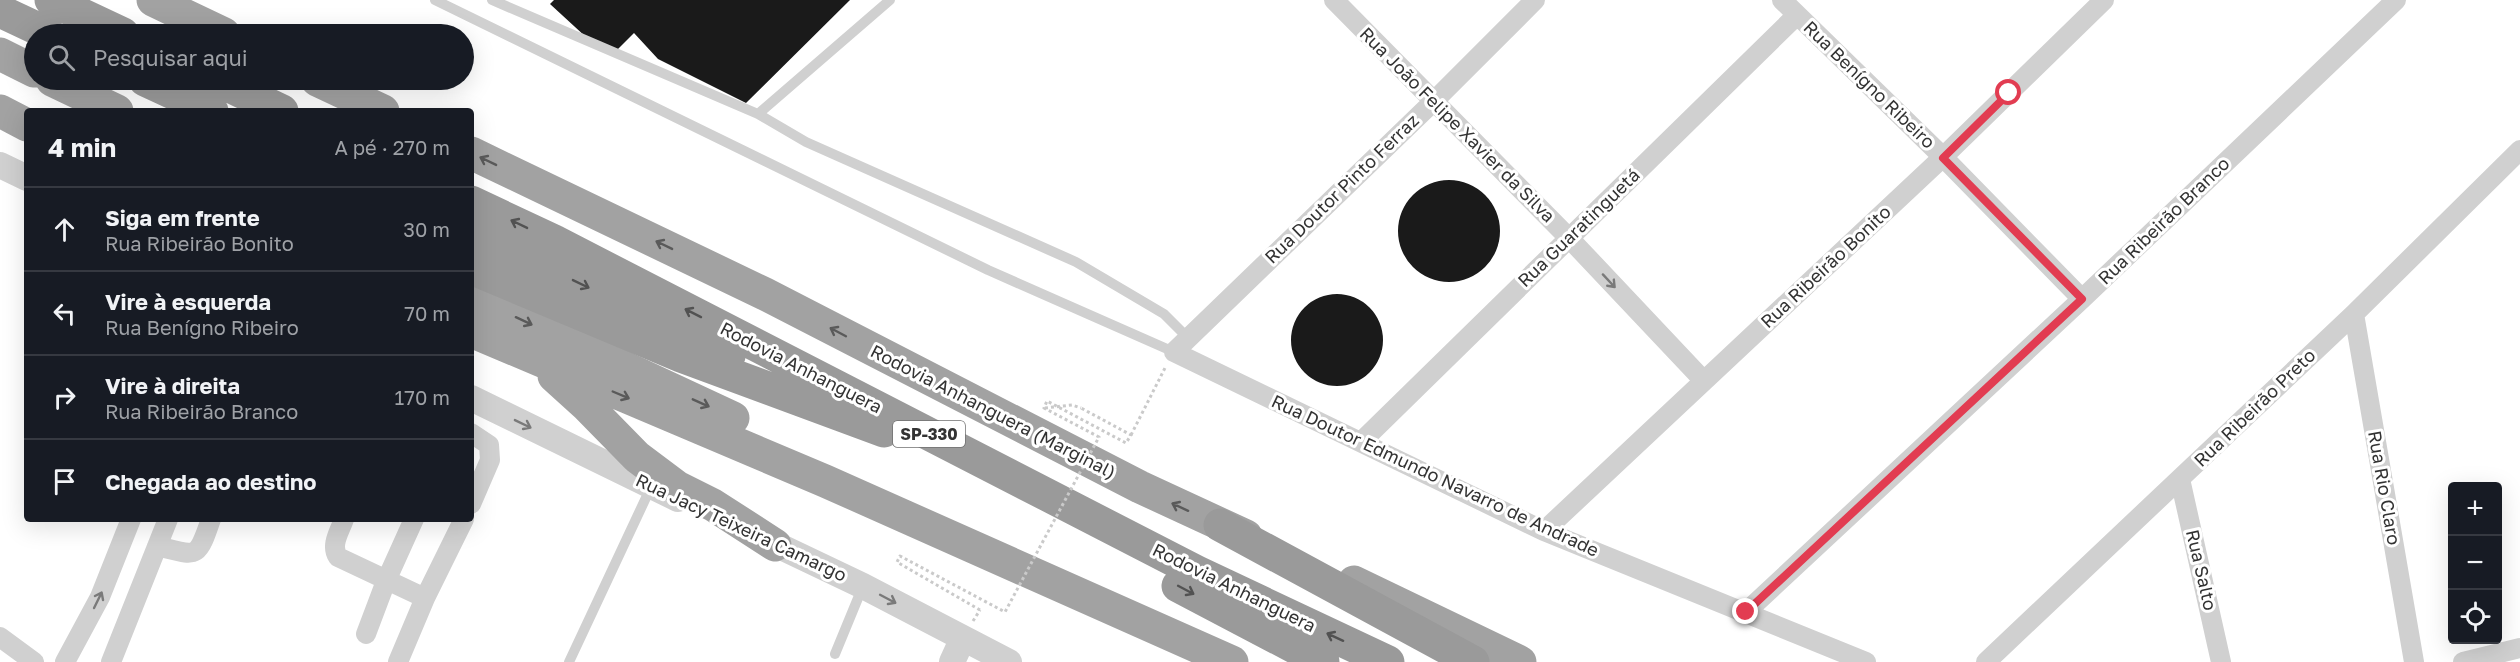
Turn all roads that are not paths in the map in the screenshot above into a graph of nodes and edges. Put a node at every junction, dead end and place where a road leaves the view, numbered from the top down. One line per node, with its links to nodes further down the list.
1 (51, 0): 14 (highway)
2 (153, 0): 15 (highway)
3 (435, 0): 45 (lane)
4 (492, 0): 28 (lane)
5 (890, 0): 28 (lane)
6 (1334, 0): 22 (street, Rua João Felipe Xavier da Silva)
7 (1535, 0): 22 (street, Rua Doutor Pinto Ferraz)
8 (1782, 0): 12 (street, Rua Benígno Ribeiro)
9 (2104, 0): 32 (street, Rua Ribeirão Bonito)
10 (2396, 0): 40 (street, Rua Ribeirão Branco)
11 (0, 11): 13 (highway)
12 (1797, 15): 32 (street, Rua Benígno Ribeiro); 37 (street, Rua Guaratinguetá)
13 (28, 24)
14 (102, 24)
15 (203, 24)
16 (0, 54): 17 (highway)
17 (24, 66)
18 (73, 90): 23 (highway)
19 (167, 90): 24 (highway)
20 (238, 90): 25 (highway)
21 (338, 90): 26 (highway)
22 (1434, 100): 37 (street, Rua João Felipe Xavier da Silva); 43 (street, Rua Doutor Pinto Ferraz)
23 (111, 108)
24 (206, 108)
25 (276, 108)
26 (377, 108)
27 (0, 111): 29 (highway)
28 (758, 114): 43 (lane)
29 (24, 123)
30 (2520, 150): 41 (street, Rua Ribeirão Preto)
31 (474, 154): 60 (highway, Rodovia Anhanguera (Marginal), one-way to 31)
32 (1943, 158): 40 (street, Rua Benígno Ribeiro); 46 (street, Rua Ribeirão Bonito)
33 (0, 165): 34 (street)
34 (24, 177)
35 (474, 202): 83 (highway, Rodovia Anhanguera / SP-330, one-way to 35)
36 (474, 233): 48 (highway, Rodovia Anhanguera / SP-330, one-way to 48)
37 (1569, 238): 46 (street, Rua João Felipe Xavier da Silva, one-way to 46); 50 (street, Rua Guaratinguetá)
38 (474, 268): 48 (highway)
39 (474, 297): 68 (highway, one-way to 68)
40 (2082, 299): 67 (street, Rua Ribeirão Branco)
41 (2354, 314): 51 (street, Rua Ribeirão Preto); 89 (street, Rua Rio Claro)
42 (474, 332): 44 (highway)
43 (1188, 338): 45 (street, Rua Doutor Pinto Ferraz)
44 (515, 350): 62 (highway); 68 (highway, one-way to 68)
45 (1174, 351): 50 (street, Rua Doutor Edmundo Navarro de Andrade)
46 (1704, 381): 61 (street, Rua Ribeirão Bonito)
47 (474, 399): 52 (street, Rua Jacy Teixeira Camargo, one-way to 52)
48 (884, 431): 82 (highway, Rodovia Anhanguera / SP-330, one-way to 82)
49 (474, 435): 53 (street)
50 (1361, 442): 61 (street, Rua Doutor Edmundo Navarro de Andrade)
51 (2180, 478): 87 (street, Rua Ribeirão Preto); 88 (street, Rua Salto)
52 (651, 487): 62 (street, Rua Jacy Teixeira Camargo); 78 (lane)
53 (474, 496)
54 (131, 522): 75 (street, one-way to 54)
55 (167, 522): 63 (street)
56 (210, 522): 63 (street)
57 (343, 522): 64 (street)
58 (413, 522): 64 (street)
59 (462, 522): 66 (street)
60 (1220, 525): 84 (highway); 85 (highway, Rodovia Anhanguera (Marginal))
61 (1544, 531): 67 (street, Rua Doutor Edmundo Navarro de Andrade)
62 (775, 545): 65 (street, Rua Jacy Teixeira Camargo)
63 (157, 546): 76 (street)
64 (386, 581): 66 (street); 69 (street)
65 (863, 586): 71 (street, Rua Jacy Teixeira Camargo, one-way to 71); 73 (lane)
66 (425, 598): 77 (street)
67 (1746, 612): 86 (street, Rua Doutor Edmundo Navarro de Andrade)
68 (1128, 615): 81 (highway)
69 (366, 634)
70 (0, 637): 74 (street)
71 (963, 638): 79 (street); 80 (street, Rua Jacy Teixeira Camargo)
72 (2520, 648): 90 (street)
73 (835, 654)
74 (34, 662)
75 (65, 662)
76 (111, 662)
77 (398, 662)
78 (570, 662)
79 (952, 662)
80 (1009, 662)
81 (1232, 662)
82 (1323, 662)
83 (1388, 662)
84 (1473, 662)
85 (1520, 662)
86 (1866, 662)
87 (1986, 662)
88 (2221, 662)
89 (2414, 662)
90 (2463, 662)

